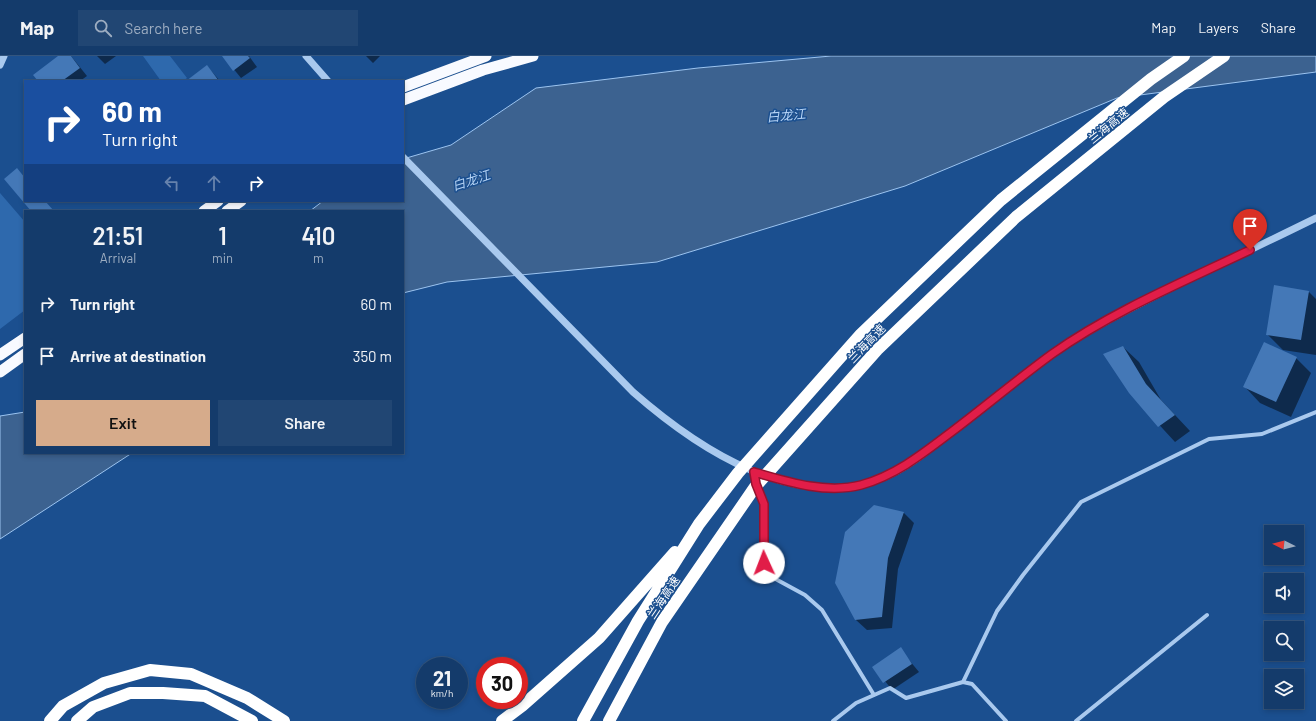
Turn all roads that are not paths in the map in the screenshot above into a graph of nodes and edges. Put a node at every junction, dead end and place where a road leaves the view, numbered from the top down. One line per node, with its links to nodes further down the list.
1 (4, 56): 7 (street)
2 (306, 56): 8 (street)
3 (486, 56): 9 (highway)
4 (533, 56): 10 (highway)
5 (1184, 56): 23 (highway, 兰海高速)
6 (1224, 56): 33 (highway, 兰海高速)
7 (0, 65)
8 (327, 80)
9 (404, 87)
10 (404, 100)
11 (404, 158): 22 (street)
12 (217, 202): 14 (highway)
13 (240, 202): 15 (highway)
14 (205, 210)
15 (228, 210)
16 (1316, 218): 22 (street)
17 (24, 339): 18 (highway)
18 (0, 355)
19 (24, 355): 20 (highway)
20 (0, 372)
21 (1316, 412): 25 (street)
22 (754, 472): 26 (street)
23 (699, 524): 31 (highway); 32 (highway, 兰海高速)
24 (1207, 615): 36 (street)
25 (963, 682): 26 (street); 35 (street)
26 (874, 695): 34 (street)
27 (50, 721): 30 (highway)
28 (77, 721): 29 (highway)
29 (252, 721)
30 (284, 721)
31 (502, 721)
32 (582, 721)
33 (609, 721)
34 (833, 721)
35 (1006, 721)
36 (1076, 721)

